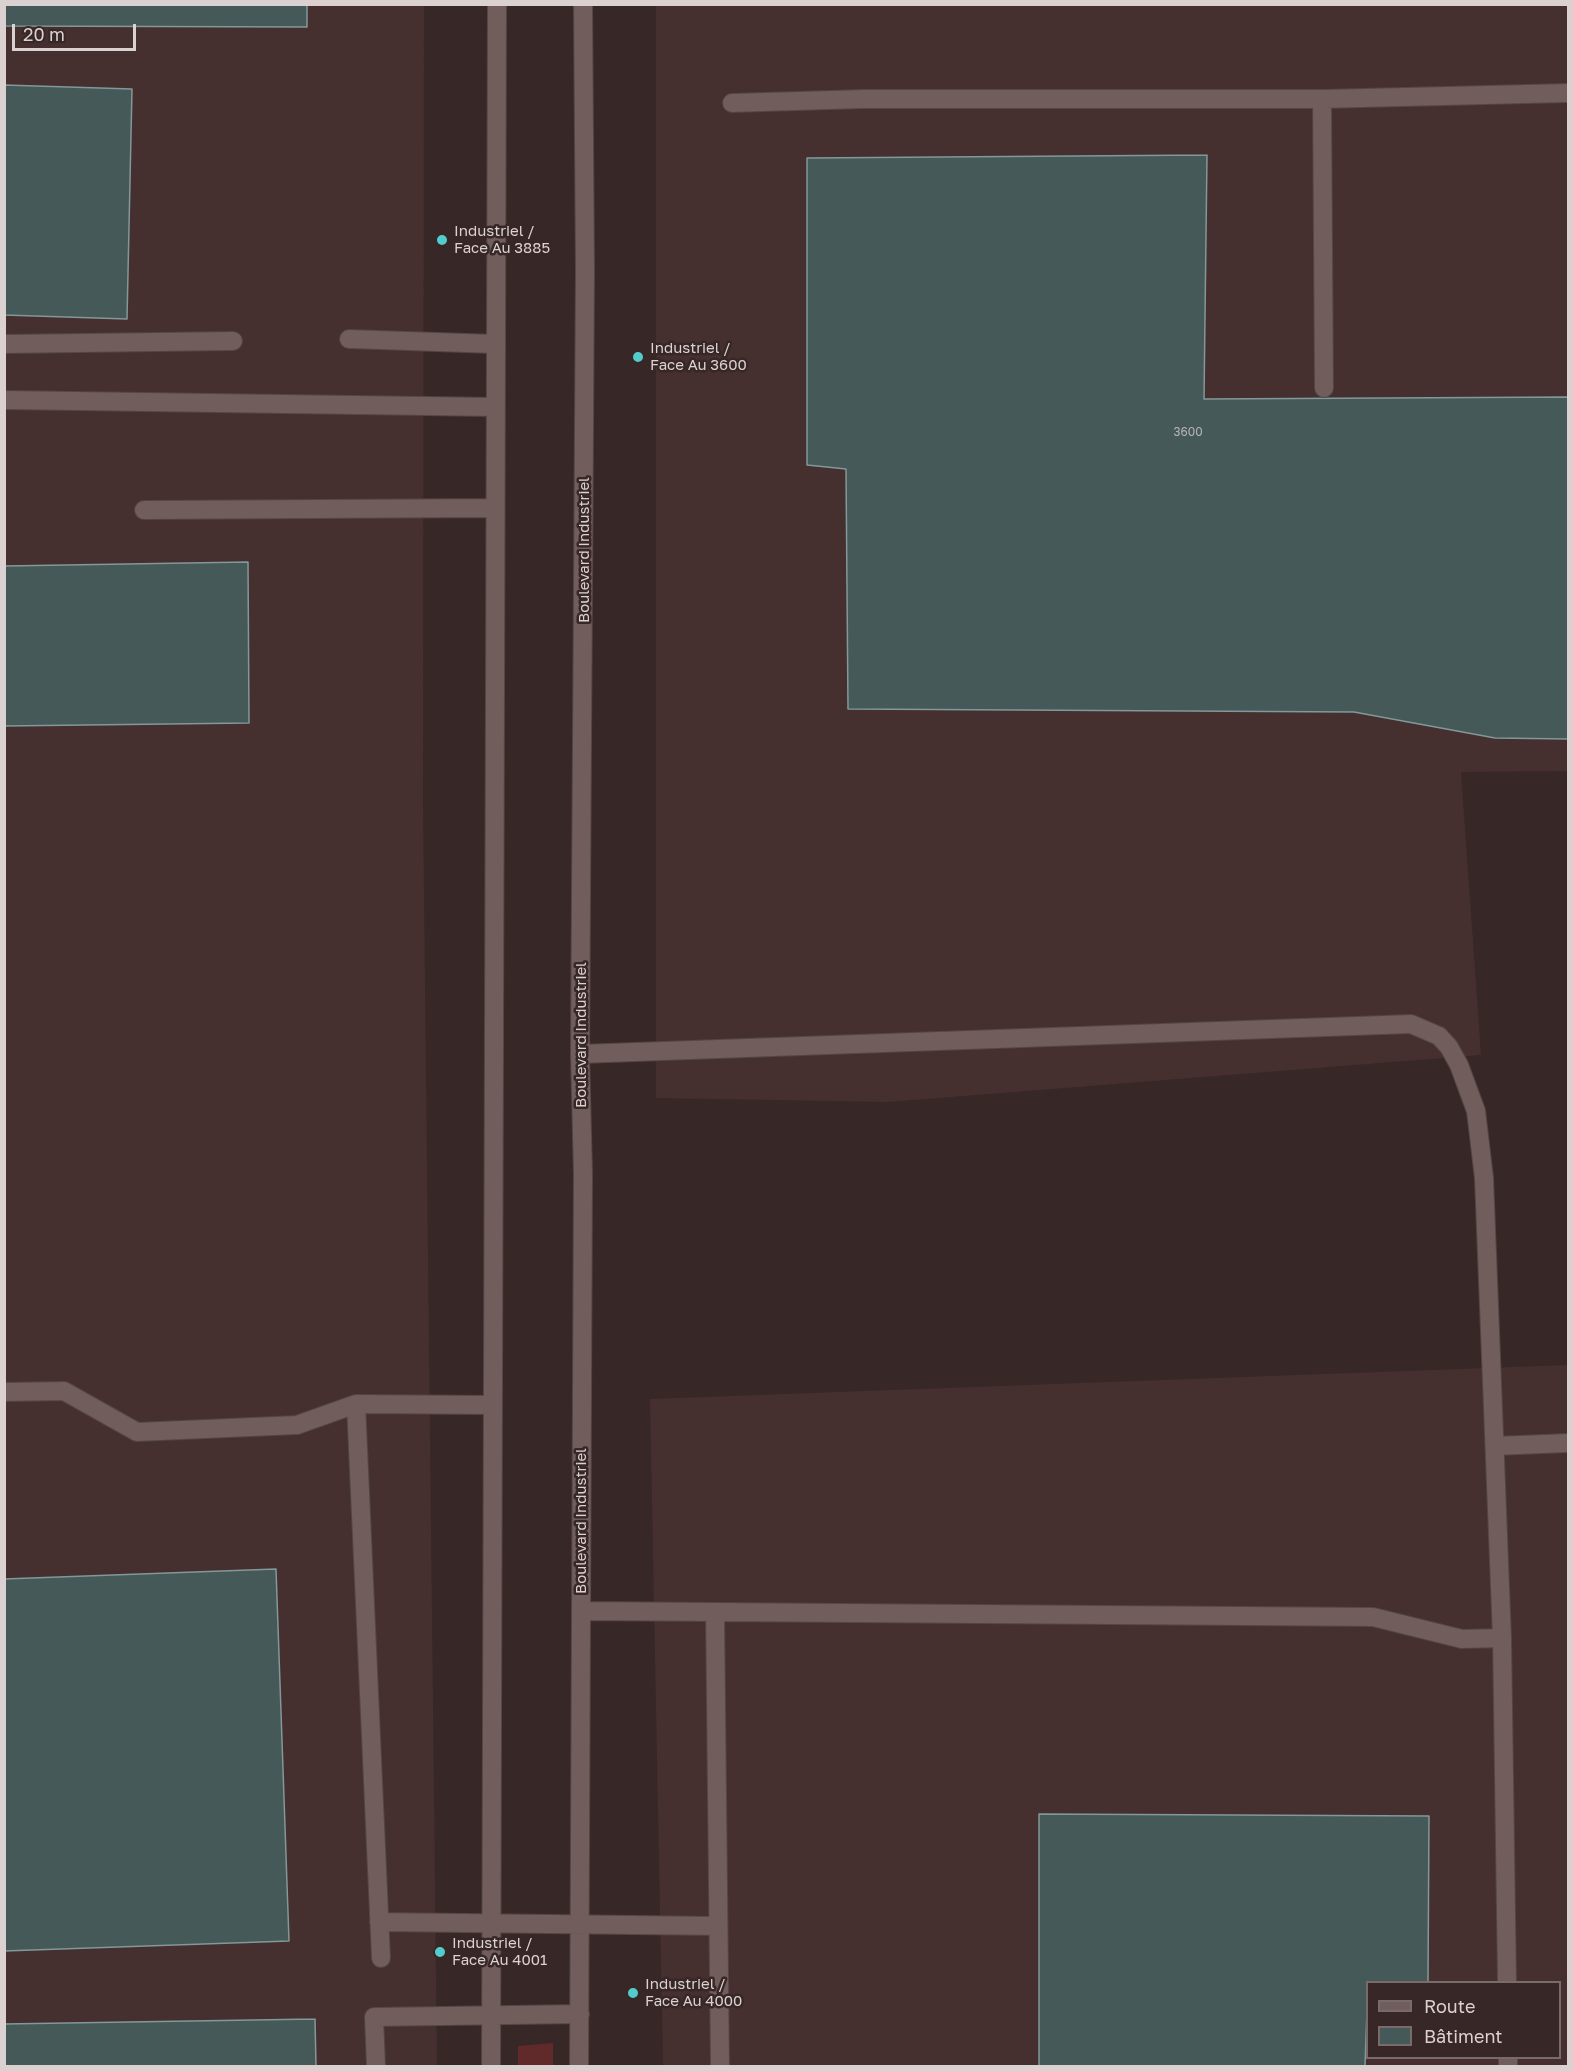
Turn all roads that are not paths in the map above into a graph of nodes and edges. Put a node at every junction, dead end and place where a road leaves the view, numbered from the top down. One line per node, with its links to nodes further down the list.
1 (496, 4): 9 (street)
2 (584, 4): 15 (street, Boulevard Industriel)
3 (1569, 93): 4 (street)
4 (1322, 99): 5 (street); 10 (street)
5 (732, 103)
6 (349, 339): 9 (street)
7 (232, 341): 8 (street)
8 (4, 344)
9 (495, 344): 12 (street)
10 (1324, 388)
11 (4, 400): 12 (street)
12 (495, 407): 13 (street)
13 (495, 508): 14 (street); 18 (street)
14 (144, 510)
15 (580, 1054): 20 (street); 21 (street, Boulevard Industriel)
16 (4, 1392): 17 (street)
17 (356, 1404): 18 (street); 24 (street)
18 (493, 1405): 25 (street)
19 (1569, 1443): 20 (street)
20 (1495, 1446): 23 (street)
21 (581, 1611): 22 (street); 26 (street, Boulevard Industriel)
22 (715, 1612): 23 (street); 27 (street)
23 (1502, 1638): 29 (street)
24 (379, 1922): 25 (street); 28 (street)
25 (492, 1923): 26 (street); 31 (street)
26 (580, 1924): 27 (street); 30 (street, Boulevard Industriel)
27 (718, 1926): 35 (street)
28 (381, 1958)
29 (1507, 1981)
30 (580, 2014): 31 (street); 34 (street, Boulevard Industriel)
31 (491, 2015): 32 (street); 33 (street)
32 (376, 2067)
33 (491, 2067)
34 (579, 2067)
35 (720, 2067)

